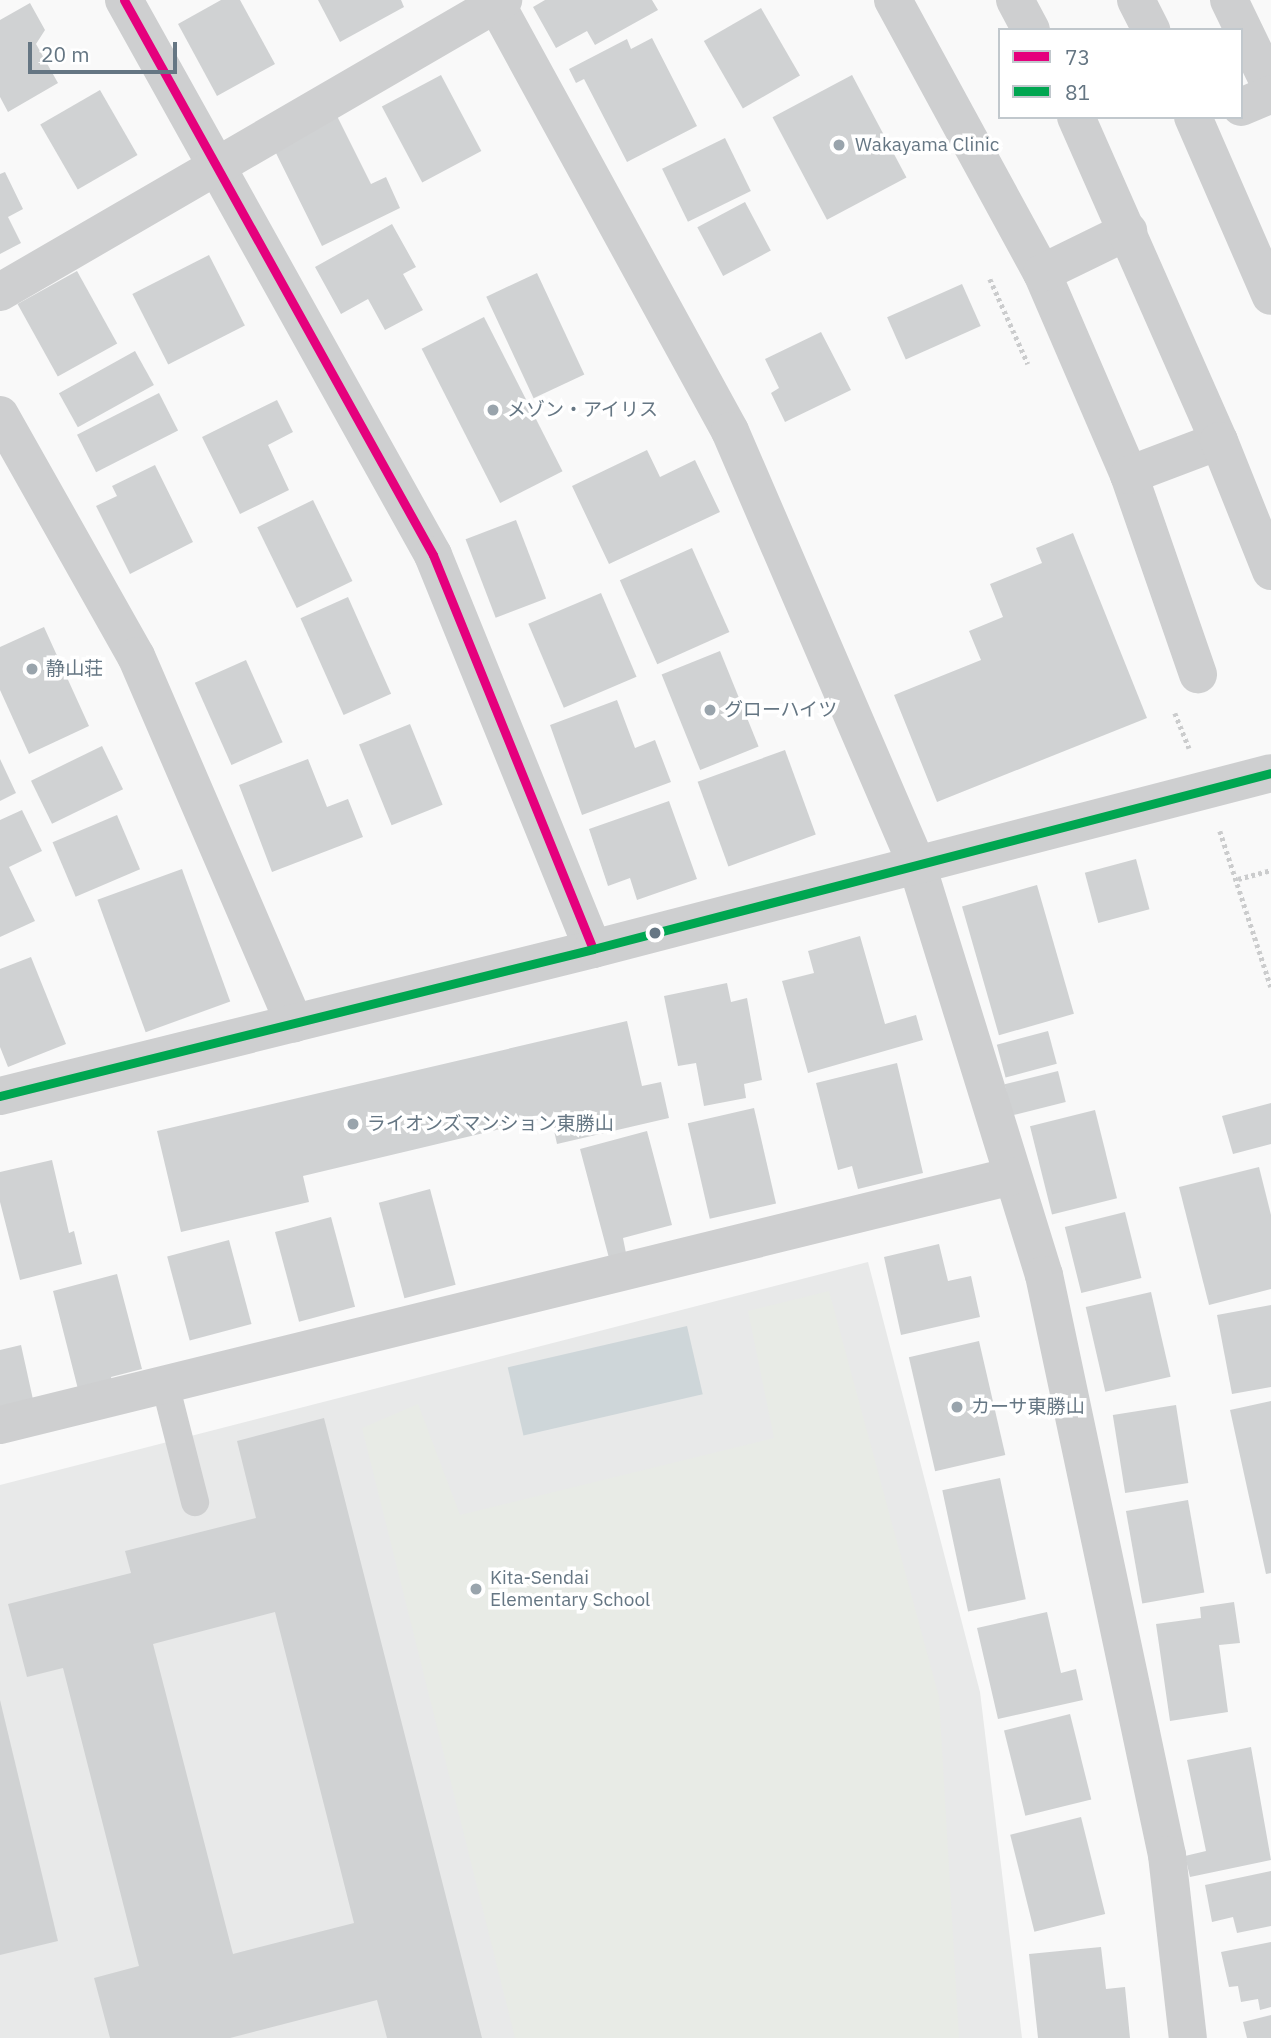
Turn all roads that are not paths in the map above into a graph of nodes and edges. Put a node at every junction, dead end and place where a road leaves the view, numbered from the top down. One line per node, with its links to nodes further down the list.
1 (124, 0): 16 (street)
2 (893, 0): 18 (street)
3 (1015, 0): 7 (street)
4 (1136, 0): 8 (street)
5 (1229, 0): 9 (street)
6 (498, 1): 16 (street); 27 (street)
7 (1030, 28)
8 (1151, 28)
9 (1243, 28)
10 (1243, 29): 11 (street)
11 (1271, 87)
12 (1271, 94): 13 (street)
13 (1243, 106)
14 (1077, 119): 17 (street)
15 (1203, 120): 20 (street)
16 (218, 166): 19 (street); 28 (street)
17 (1128, 231): 18 (street); 22 (street)
18 (1042, 273): 23 (street)
19 (0, 292)
20 (1271, 296)
21 (0, 415): 29 (street)
22 (1220, 441): 23 (street); 24 (street)
23 (1129, 475): 25 (street)
24 (1271, 571)
25 (1198, 674)
26 (1271, 773): 27 (street)
27 (917, 865): 28 (street); 31 (street)
28 (593, 949): 29 (street)
29 (294, 1023): 30 (street)
30 (0, 1096)
31 (1012, 1176): 32 (street); 35 (street)
32 (165, 1384): 33 (street); 34 (lane)
33 (0, 1425)
34 (195, 1502)
35 (1188, 2038)

